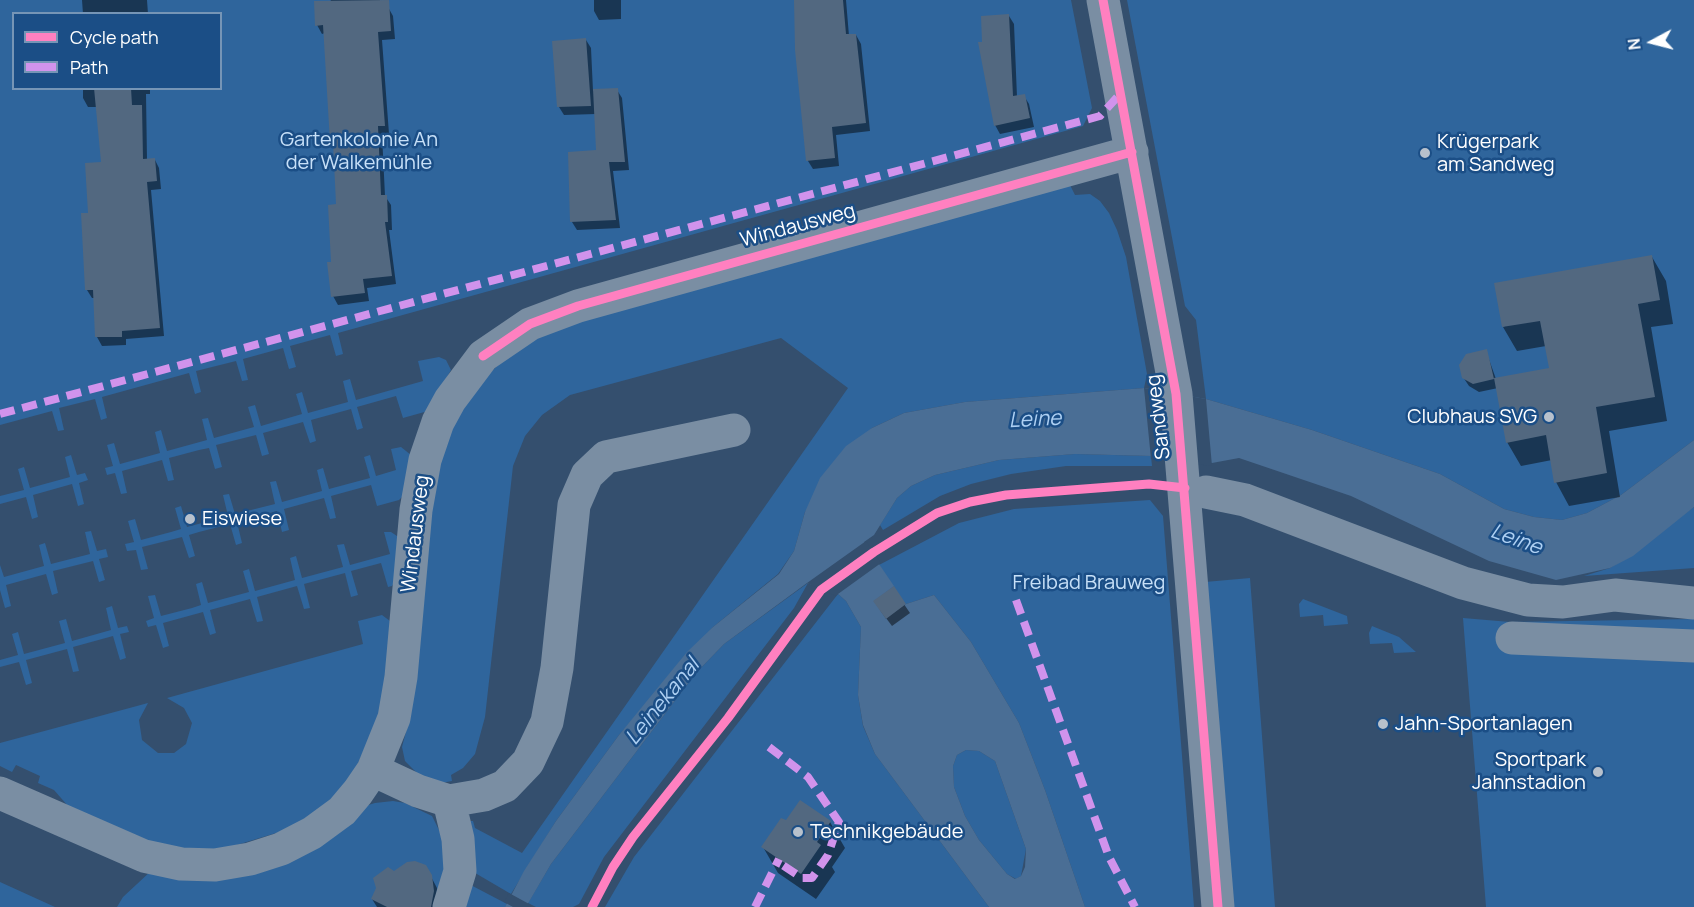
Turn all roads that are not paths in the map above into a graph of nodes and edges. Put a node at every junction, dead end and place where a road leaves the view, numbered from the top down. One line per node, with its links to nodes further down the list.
1 (1103, 0): 2 (street, Sandweg)
2 (1132, 152): 8 (street, Windausweg); 12 (street, Sandweg)
3 (734, 430): 10 (street)
4 (1206, 492): 5 (street)
5 (1694, 603)
6 (1512, 638): 7 (street)
7 (1694, 646)
8 (373, 770): 9 (street, Windausweg); 10 (street)
9 (0, 794)
10 (449, 801): 11 (street)
11 (449, 907)
12 (1218, 907)

